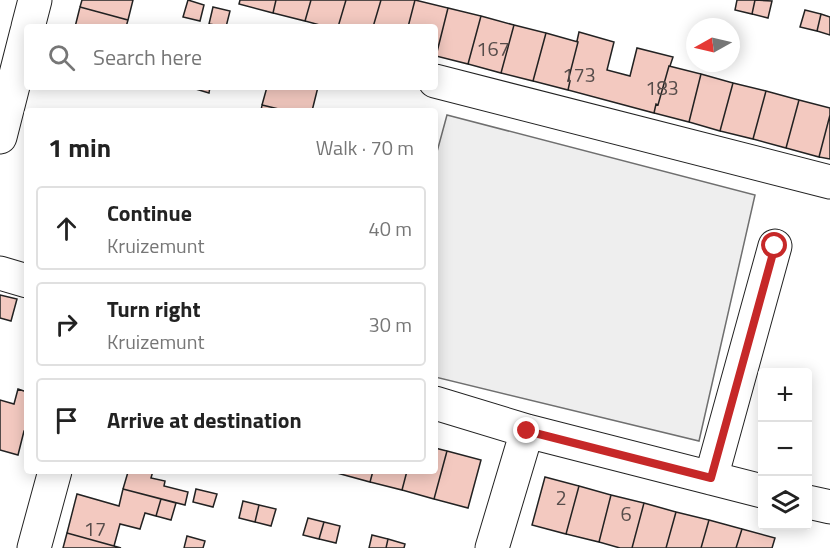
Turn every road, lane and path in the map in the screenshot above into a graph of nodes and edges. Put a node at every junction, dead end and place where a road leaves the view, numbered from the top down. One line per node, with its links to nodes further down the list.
1 (35, 0): 2 (street)
2 (29, 24)
3 (24, 44): 5 (street)
4 (438, 82): 6 (street)
5 (0, 137)
6 (830, 182)
7 (775, 246): 13 (street)
8 (0, 273): 9 (street)
9 (24, 280)
10 (438, 404): 11 (street)
11 (527, 431): 13 (street); 18 (street)
12 (54, 474): 17 (street)
13 (711, 478): 14 (street)
14 (758, 490)
15 (812, 503): 16 (street)
16 (830, 507)
17 (34, 548)
18 (492, 548)

